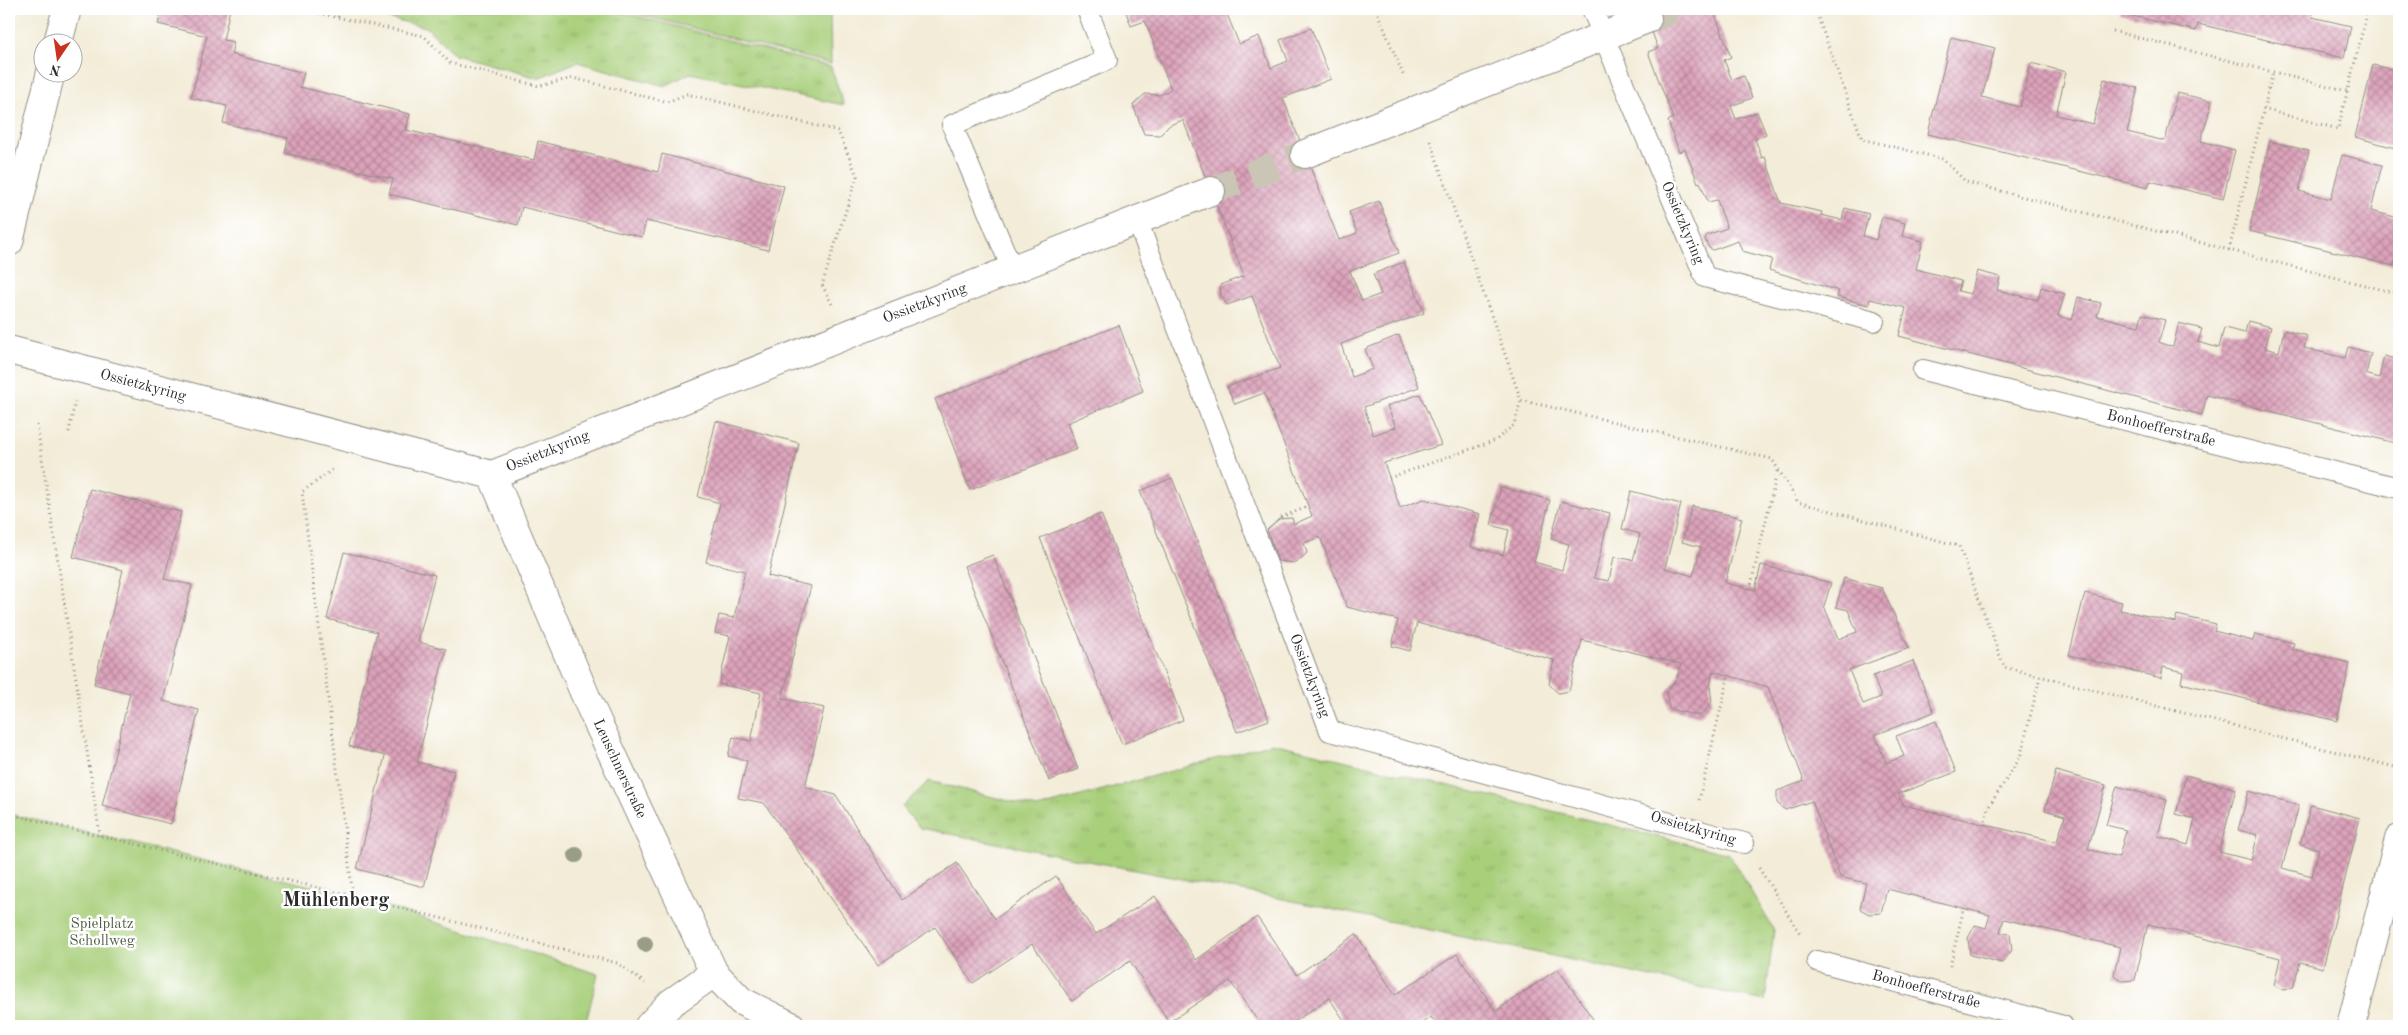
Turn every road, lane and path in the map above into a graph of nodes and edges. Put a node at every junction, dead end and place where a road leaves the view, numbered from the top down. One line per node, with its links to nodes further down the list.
1 (67, 9): 12 (street)
2 (299, 9): 9 (path)
3 (341, 9): 9 (path)
4 (1087, 9): 24 (lane)
5 (1376, 9): 17 (path)
6 (1592, 9): 13 (lane, Ossietzkyring)
7 (1815, 9): 23 (path)
8 (2368, 9): 16 (path)
9 (338, 17): 27 (path)
10 (1646, 19): 13 (street)
11 (2114, 31): 14 (path)
12 (61, 32)
13 (1602, 36): 17 (street); 26 (lane, Ossietzkyring)
14 (2273, 72): 16 (path); 18 (path)
15 (49, 82): 22 (street)
16 (2347, 91): 18 (path)
17 (1417, 109): 19 (street); 30 (path)
18 (2263, 109): 23 (path)
19 (1305, 154)
20 (1211, 191): 21 (street, Ossietzkyring)
21 (1137, 220): 24 (street, Ossietzkyring); 43 (lane, Ossietzkyring)
22 (9, 242)
23 (2229, 250): 25 (path)
24 (1012, 269): 27 (street, Ossietzkyring)
25 (2399, 294)
26 (1874, 320)
27 (846, 335): 33 (street, Ossietzkyring)
28 (9, 350): 33 (street, Ossietzkyring)
29 (1923, 370): 35 (lane, Bonhoefferstraße)
30 (1521, 400): 32 (path); 34 (path)
31 (37, 425): 44 (path)
32 (1778, 468): 37 (path); 39 (path)
33 (492, 475): 50 (street, Leuschnerstraße)
34 (1389, 478)
35 (2399, 488)
36 (302, 492): 47 (path)
37 (1750, 588)
38 (1729, 674): 43 (path)
39 (2040, 676): 40 (path); 42 (path)
40 (2399, 768)
41 (9, 814): 44 (path)
42 (1984, 824)
43 (1692, 828): 46 (lane, Ossietzkyring)
44 (100, 836): 47 (path)
45 (2399, 839): 56 (street)
46 (1744, 843): 49 (path)
47 (353, 896): 52 (path)
48 (1964, 908): 51 (path)
49 (1817, 961): 51 (lane, Bonhoefferstraße)
50 (714, 973): 52 (street); 54 (street, Leuschnerstraße)
51 (1943, 995): 55 (lane, Bonhoefferstraße)
52 (671, 1003): 53 (street)
53 (649, 1026)
54 (791, 1026)
55 (2064, 1026)
56 (2351, 1026)

